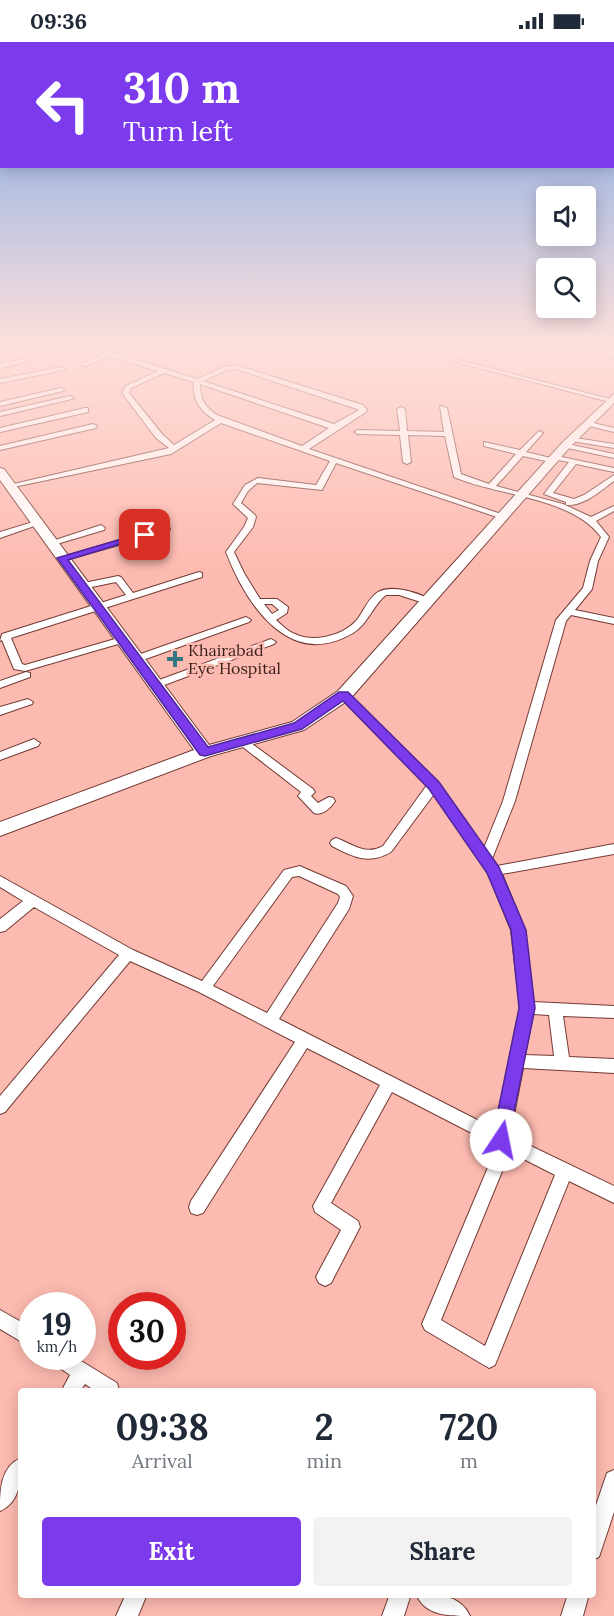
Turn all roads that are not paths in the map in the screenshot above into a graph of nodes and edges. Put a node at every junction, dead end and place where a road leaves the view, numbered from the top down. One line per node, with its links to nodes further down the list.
1 (21, 424): 13 (street)
2 (150, 424): 24 (street)
3 (213, 424): 24 (street)
4 (233, 424): 25 (street)
5 (327, 424): 12 (street)
6 (339, 424): 12 (street)
7 (402, 424): 16 (street)
8 (446, 424): 18 (street)
9 (587, 424): 20 (street)
10 (594, 424): 14 (street)
11 (93, 426): 23 (street)
12 (335, 427): 25 (street)
13 (0, 429)
14 (612, 429): 19 (street)
15 (358, 432): 16 (street)
16 (403, 433): 18 (street); 31 (street)
17 (539, 433): 26 (street)
18 (448, 434): 35 (street)
19 (591, 441): 20 (street); 22 (street)
20 (569, 442): 27 (street); 28 (street)
21 (487, 444): 26 (street)
22 (614, 446)
23 (0, 448)
24 (174, 448): 36 (street)
25 (303, 449): 29 (street)
26 (521, 453): 28 (street); 35 (street)
27 (614, 456)
28 (554, 459): 30 (street); 37 (street)
29 (334, 460): 41 (street); 53 (street)
30 (574, 461): 32 (street); 38 (street)
31 (407, 462)
32 (614, 470)
33 (0, 472): 36 (street)
34 (614, 477): 38 (street)
35 (492, 486): 37 (street)
36 (4, 487): 44 (street)
37 (524, 493): 39 (street); 41 (street)
38 (576, 502): 39 (street)
39 (559, 506): 42 (street)
40 (614, 508): 42 (street)
41 (504, 516): 52 (street)
42 (590, 520): 55 (street)
43 (164, 523): 48 (street)
44 (36, 524): 46 (street); 47 (street)
45 (101, 528): 47 (street)
46 (0, 535)
47 (50, 543): 48 (street)
48 (62, 558): 50 (street)
49 (199, 575): 51 (street)
50 (82, 586): 51 (street); 54 (street)
51 (132, 597): 54 (street)
52 (427, 601): 56 (street); 66 (street)
53 (257, 602): 56 (street); 56 (street)
54 (98, 608): 59 (street); 60 (street)
55 (567, 611): 58 (street); 78 (street)
56 (271, 619)
57 (246, 620): 62 (street)
58 (614, 621)
59 (2, 637): 60 (street)
60 (122, 640): 62 (street)
61 (271, 642): 65 (street)
62 (136, 659): 65 (street)
63 (26, 675): 64 (street)
64 (0, 685)
65 (155, 685): 71 (street)
66 (344, 695): 69 (street); 73 (street)
67 (28, 702): 68 (street)
68 (0, 711)
69 (243, 741): 71 (street); 74 (street)
70 (34, 743): 72 (street)
71 (205, 752): 75 (street)
72 (0, 756)
73 (434, 785): 76 (street); 78 (street)
74 (329, 801)
75 (0, 829)
76 (336, 843)
77 (614, 849): 79 (street)
78 (486, 859): 79 (street)
79 (494, 871): 85 (street)
80 (0, 881): 81 (street)
81 (33, 900): 82 (street); 83 (street)
82 (0, 927)
83 (128, 954): 84 (street); 94 (street)
84 (204, 988): 88 (street); 88 (street)
85 (527, 1008): 86 (street); 90 (street)
86 (555, 1010): 87 (street); 91 (street)
87 (614, 1012)
88 (269, 1022): 89 (street)
89 (304, 1040): 93 (street); 98 (street)
90 (517, 1061): 91 (street); 95 (street)
91 (562, 1063): 92 (street)
92 (614, 1066)
93 (389, 1083): 95 (street); 99 (street)
94 (0, 1107)
95 (504, 1142): 96 (street); 96 (street)
96 (565, 1172): 97 (street)
97 (614, 1195)
98 (196, 1207)
99 (325, 1277)
100 (0, 1319): 101 (street)
101 (18, 1330)
102 (79, 1370): 103 (street)
103 (82, 1372): 104 (street); 105 (street)
104 (72, 1388)
105 (107, 1388)
106 (18, 1473): 108 (street)
107 (614, 1480): 109 (street)
108 (0, 1501)
109 (596, 1537)
110 (135, 1598): 114 (street)
111 (399, 1598): 115 (street)
112 (432, 1598): 116 (street)
113 (578, 1598): 117 (street)
114 (127, 1616)
115 (393, 1616)
116 (459, 1616)
117 (572, 1616)

